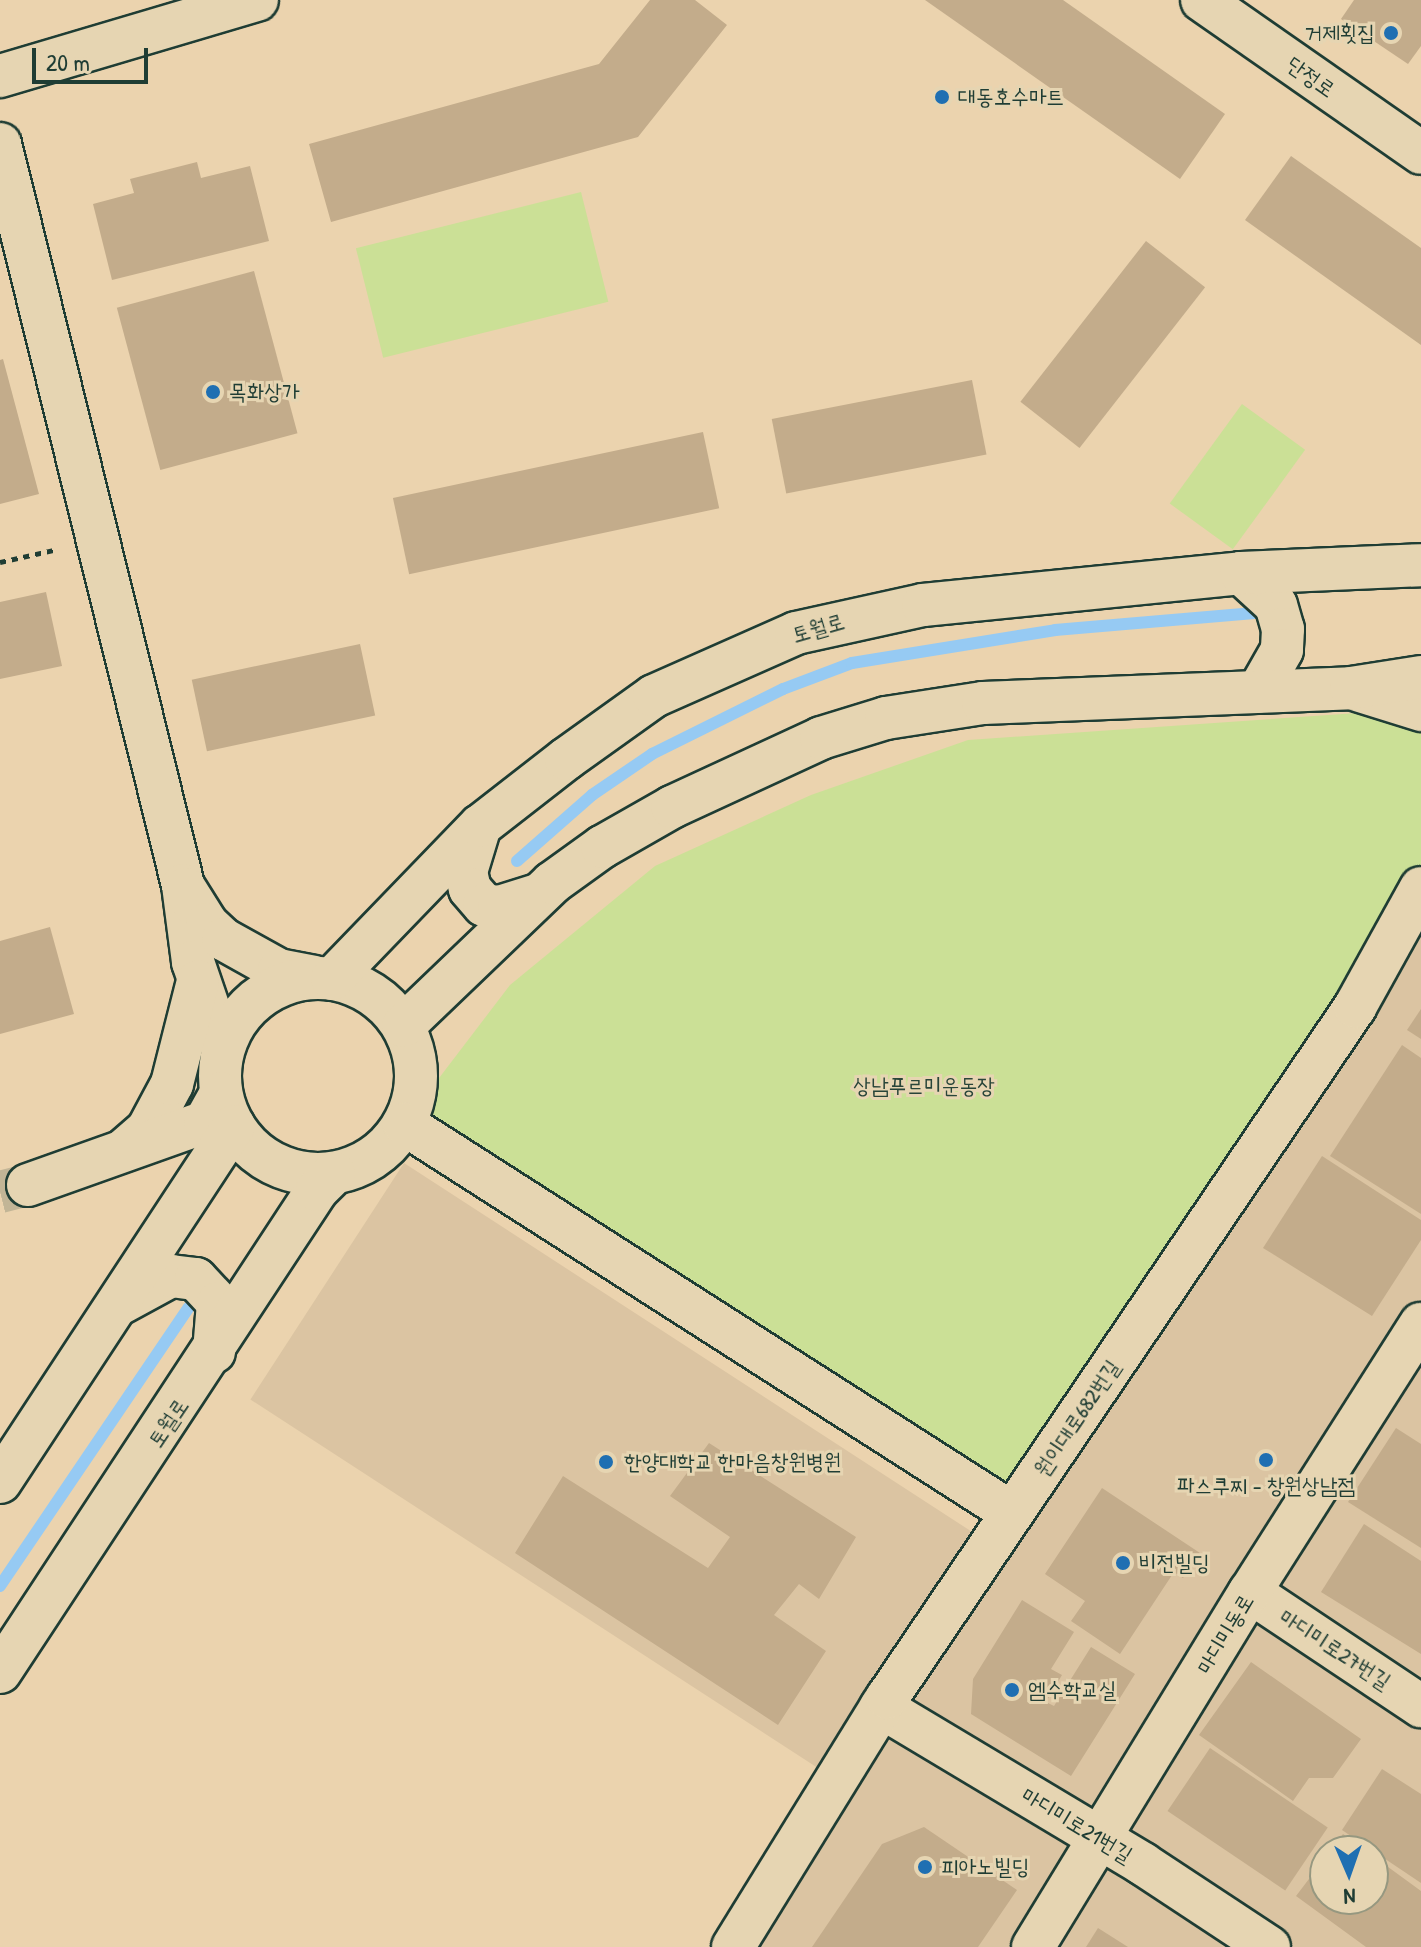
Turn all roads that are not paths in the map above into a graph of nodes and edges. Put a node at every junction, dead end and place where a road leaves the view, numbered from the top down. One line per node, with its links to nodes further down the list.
1 (257, 0): 3 (street)
2 (1202, 0): 5 (street, 단정로)
3 (0, 76)
4 (0, 144): 13 (street)
5 (1421, 153)
6 (1421, 565): 7 (street, 토월로)
7 (1241, 573): 10 (street); 12 (street, 토월로)
8 (1421, 677): 9 (street)
9 (1351, 688): 10 (street); 11 (street)
10 (1258, 692): 15 (street)
11 (1421, 710)
12 (480, 826): 15 (street); 16 (street, 토월로)
13 (183, 885): 16 (street); 17 (street)
14 (1421, 888): 30 (street, 원이대로682번길)
15 (539, 895): 18 (street)
16 (323, 978): 18 (street); 19 (street)
17 (198, 980): 19 (street); 22 (street)
18 (403, 1026): 21 (street)
19 (222, 1047): 20 (street)
20 (228, 1110): 22 (street); 23 (street); 25 (street)
21 (404, 1124): 23 (street); 30 (street)
22 (122, 1152): 24 (street); 25 (street)
23 (334, 1173): 28 (street, 토월로)
24 (28, 1185)
25 (183, 1208): 26 (street)
26 (118, 1306): 28 (street); 29 (street)
27 (1418, 1335): 31 (street, 마디미동로)
28 (214, 1354): 32 (street, 토월로)
29 (0, 1482)
30 (1012, 1513): 34 (street, 원이대로682번길)
31 (1250, 1592): 33 (street, 마디미로27번길); 35 (street, 마디미동로)
32 (0, 1672)
33 (1421, 1706)
34 (881, 1707): 35 (street, 마디미로21번길); 36 (street, 원이대로682번길)
35 (1102, 1840): 37 (street, 마디미동로); 38 (street, 마디미로21번길)
36 (733, 1947)
37 (1033, 1947)
38 (1269, 1947)

